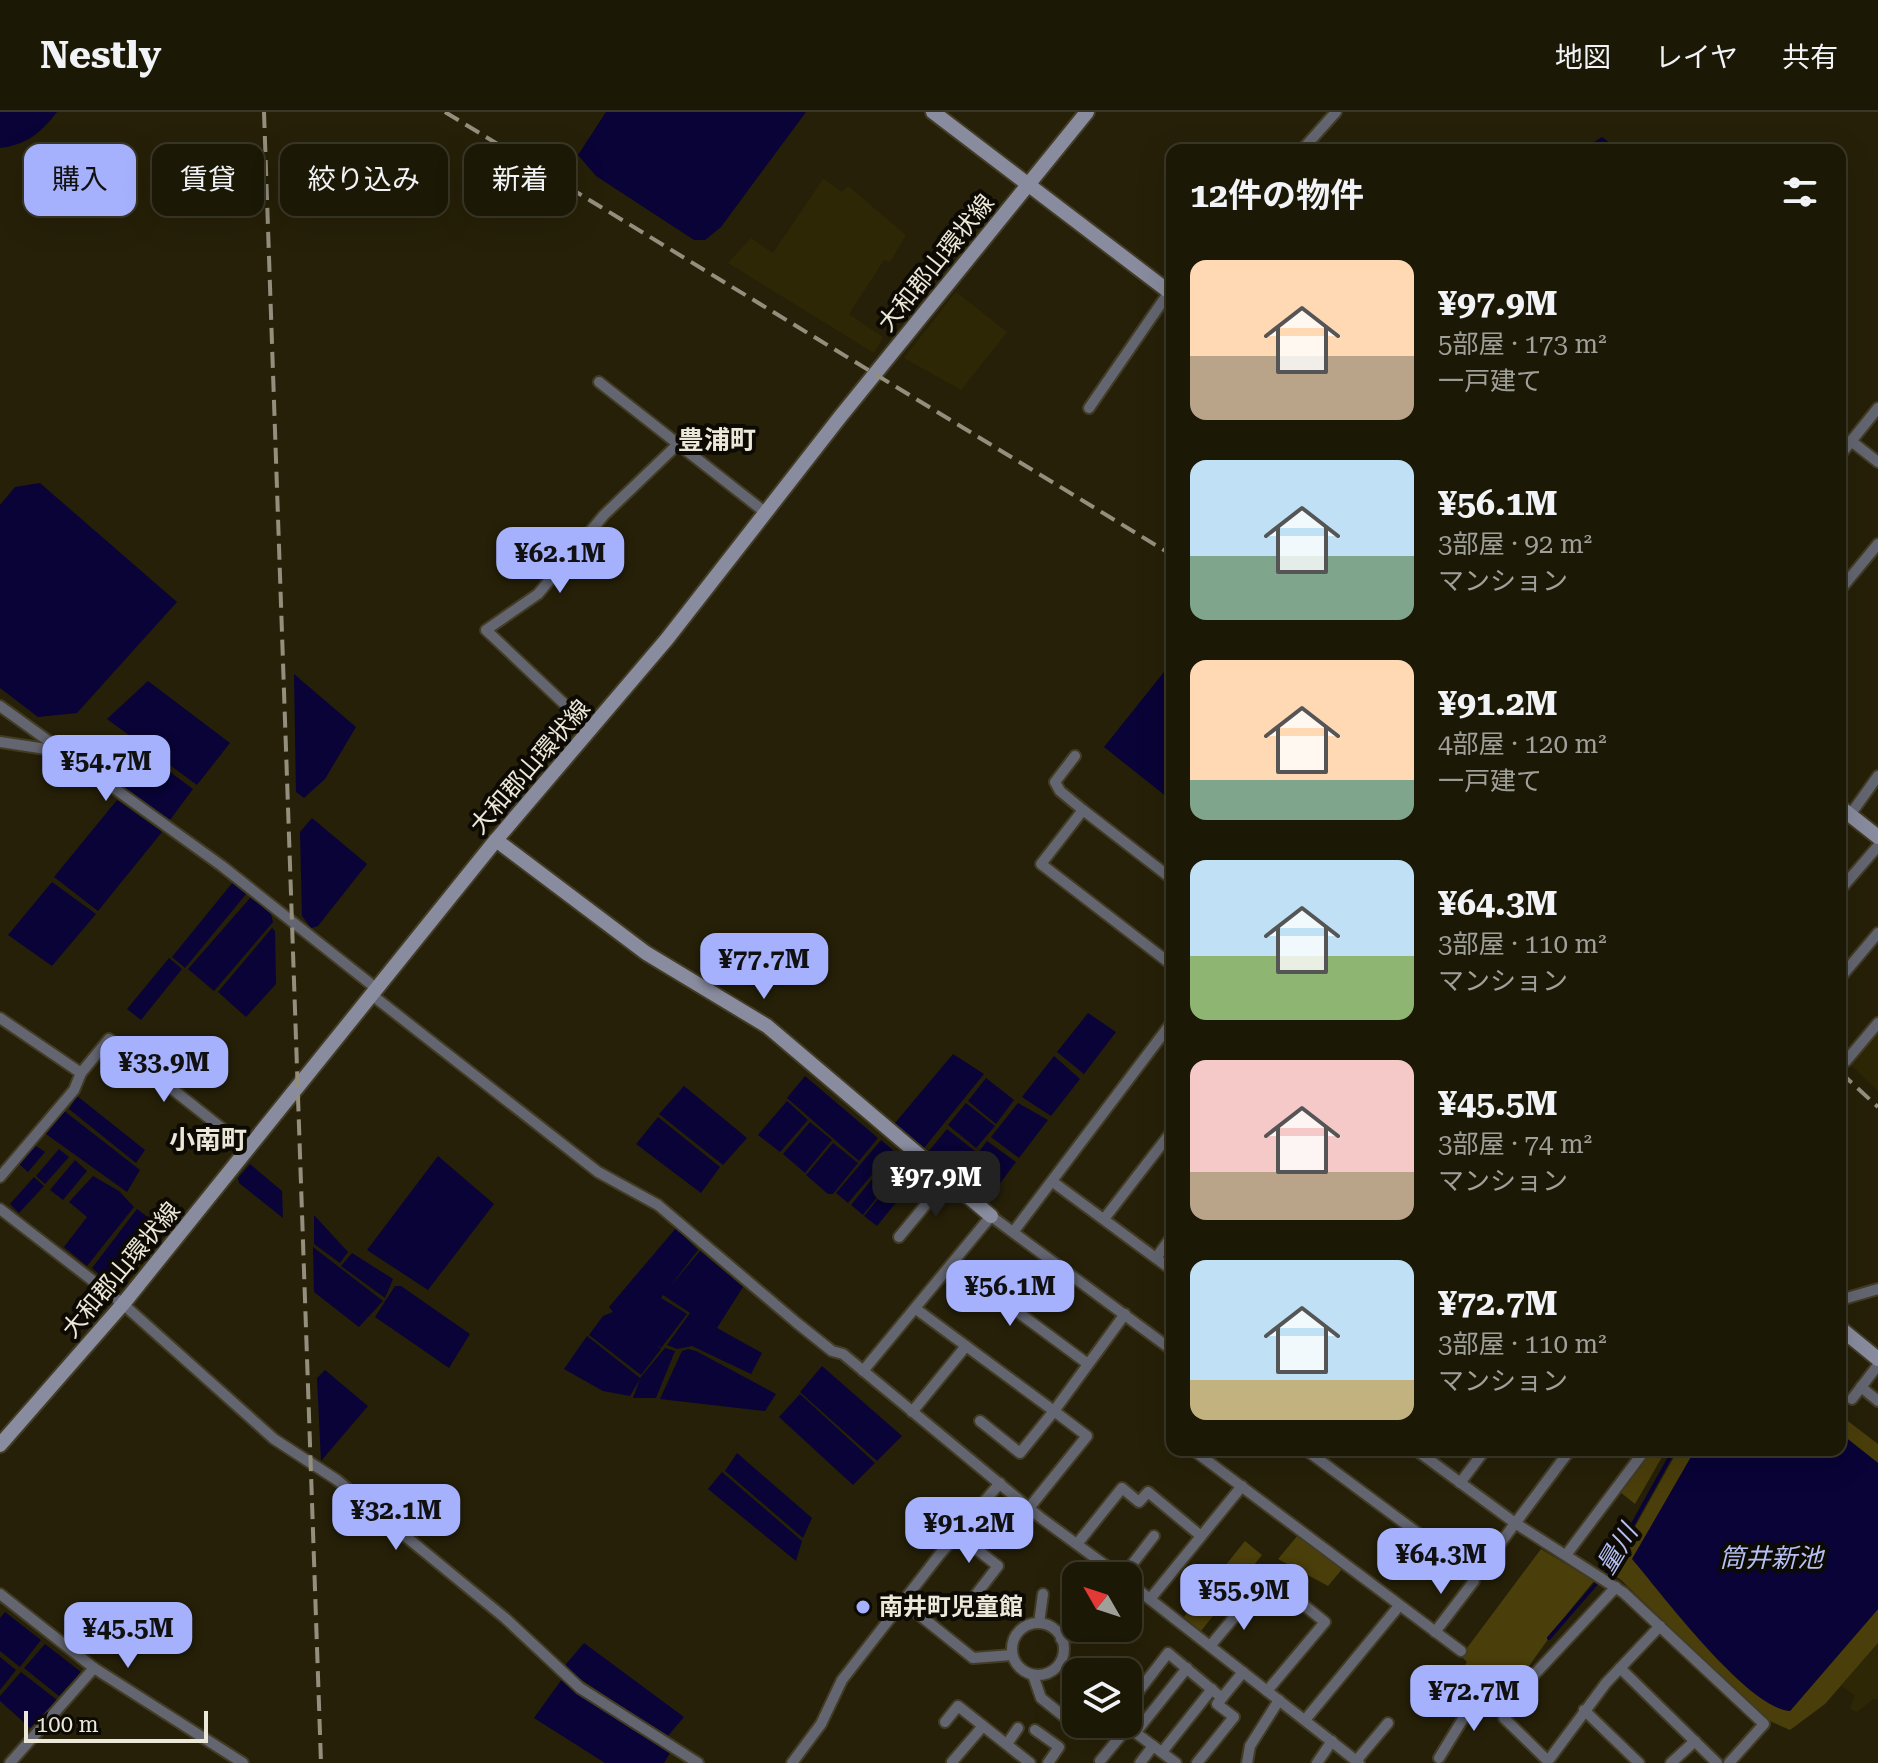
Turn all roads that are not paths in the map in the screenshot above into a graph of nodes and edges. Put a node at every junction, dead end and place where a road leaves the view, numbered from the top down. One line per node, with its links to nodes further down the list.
1 (933, 112): 5 (main road)
2 (1087, 112): 5 (main road, 大和郡山環状線)
3 (1336, 112): 4 (street)
4 (1307, 144)
5 (1027, 184): 6 (main road); 15 (main road, 大和郡山環状線)
6 (1166, 290)
7 (1166, 299): 9 (street)
8 (599, 382): 12 (street)
9 (1089, 408)
10 (1878, 408): 11 (street)
11 (1851, 441): 13 (street); 14 (street)
12 (677, 445): 15 (street); 19 (street)
13 (1846, 447)
14 (1878, 462)
15 (766, 513): 19 (main road, 大和郡山環状線)
16 (1878, 544): 17 (street)
17 (1846, 575)
18 (0, 706): 21 (street)
19 (592, 730): 28 (main road, 大和郡山環状線)
20 (0, 742): 21 (street)
21 (61, 751): 35 (street)
22 (1075, 756): 24 (street)
23 (1878, 776): 25 (street)
24 (1083, 810): 30 (street); 33 (street)
25 (1846, 811)
26 (1846, 814): 27 (main road)
27 (1878, 837)
28 (496, 840): 35 (main road, 大和郡山環状線); 44 (main road)
29 (1878, 846): 31 (street)
30 (1166, 874)
31 (1846, 883)
32 (1878, 933): 34 (street)
33 (1166, 960)
34 (1846, 971)
35 (374, 992): 42 (main road, 大和郡山環状線); 66 (street)
36 (0, 1018): 40 (street)
37 (1878, 1023): 39 (street)
38 (1166, 1030): 45 (street)
39 (1846, 1061)
40 (81, 1073): 42 (street); 43 (street)
41 (1166, 1139): 48 (street)
42 (248, 1149): 57 (main road, 大和郡山環状線)
43 (0, 1177)
44 (947, 1179): 47 (main road); 50 (street)
45 (1053, 1182): 48 (street); 49 (street)
46 (0, 1209): 57 (street)
47 (991, 1216): 49 (street); 53 (street)
48 (1104, 1219): 52 (street)
49 (1014, 1231): 59 (street)
50 (899, 1237)
51 (1166, 1244): 52 (street)
52 (1156, 1258): 54 (street)
53 (953, 1264): 58 (street); 64 (street)
54 (1166, 1266)
55 (1878, 1289): 56 (street)
56 (1846, 1298)
57 (123, 1304): 73 (main road, 大和郡山環状線); 142 (street)
58 (916, 1309): 62 (street); 66 (street)
59 (1125, 1314): 61 (street); 64 (street)
60 (1846, 1333): 63 (main road)
61 (1166, 1345)
62 (966, 1346): 70 (street); 71 (street)
63 (1878, 1359)
64 (1088, 1364): 70 (street)
65 (1878, 1365): 67 (street)
66 (863, 1371): 71 (street)
67 (1861, 1387): 68 (street); 69 (street)
68 (1852, 1399)
69 (1878, 1401)
70 (1054, 1411): 72 (street); 83 (street)
71 (912, 1412): 80 (street)
72 (980, 1421)
73 (0, 1445)
74 (1201, 1456): 82 (street)
75 (1314, 1456): 92 (street)
76 (1424, 1456): 81 (street)
77 (1480, 1456): 81 (street)
78 (1565, 1456): 84 (street)
79 (1640, 1456): 89 (street)
80 (1000, 1483): 83 (street); 85 (street)
81 (1460, 1483): 84 (street)
82 (1242, 1486): 87 (street); 102 (street)
83 (1029, 1508): 88 (street)
84 (1515, 1523): 89 (street); 92 (street)
85 (957, 1534): 99 (street); 101 (street)
86 (1154, 1536): 91 (street)
87 (1201, 1536): 88 (street); 100 (street)
88 (1077, 1544): 90 (street)
89 (1566, 1555): 93 (street)
90 (1102, 1562)
91 (1133, 1562)
92 (1473, 1569): 105 (street)
93 (1611, 1584): 104 (street); 121 (street)
94 (1280, 1586): 117 (street)
95 (1142, 1593): 100 (street)
96 (0, 1594): 110 (street)
97 (1043, 1594): 103 (street)
98 (1252, 1596): 107 (street)
99 (974, 1597)
100 (1150, 1599): 107 (street)
101 (902, 1601): 109 (street); 143 (street)
102 (1399, 1606): 105 (street); 124 (street)
103 (1039, 1623): 106 (street); 109 (street)
104 (1660, 1626): 112 (street); 154 (street)
105 (1435, 1632): 108 (street)
106 (1061, 1639): 114 (street)
107 (1210, 1646): 113 (street)
108 (1461, 1651)
109 (1012, 1655): 114 (street)
110 (94, 1668): 140 (street); 141 (street)
111 (1187, 1668): 115 (street); 116 (street); 123 (street)
112 (1620, 1668): 120 (street); 133 (street)
113 (1243, 1672): 117 (street); 118 (street)
114 (1033, 1675): 122 (street)
115 (1142, 1687)
116 (1212, 1689): 118 (street); 135 (street)
117 (1267, 1691): 119 (street)
118 (1222, 1698): 148 (street)
119 (1279, 1700): 124 (street); 149 (street)
120 (1584, 1710): 121 (street); 151 (street)
121 (1510, 1711): 136 (street)
122 (1062, 1715)
123 (1142, 1715)
124 (1305, 1720): 132 (street)
125 (945, 1722): 127 (street)
126 (1388, 1723): 139 (street)
127 (983, 1726): 134 (street); 138 (street)
128 (1018, 1728): 134 (street)
129 (1035, 1730): 145 (street)
130 (1142, 1737): 135 (street)
131 (1120, 1738): 137 (street)
132 (1332, 1741): 139 (street); 150 (street)
133 (1695, 1741): 152 (street); 153 (street)
134 (1007, 1744): 144 (street)
135 (1158, 1749): 146 (street); 147 (street)
136 (1439, 1758)
137 (1100, 1761)
138 (952, 1762)
139 (1358, 1762)
140 (10, 1763)
141 (243, 1763)
142 (698, 1763)
143 (792, 1763)
144 (1030, 1763)
145 (1048, 1763)
146 (1140, 1763)
147 (1176, 1763)
148 (1197, 1763)
149 (1247, 1763)
150 (1317, 1763)
151 (1639, 1763)
152 (1671, 1763)
153 (1717, 1763)
154 (1729, 1763)

